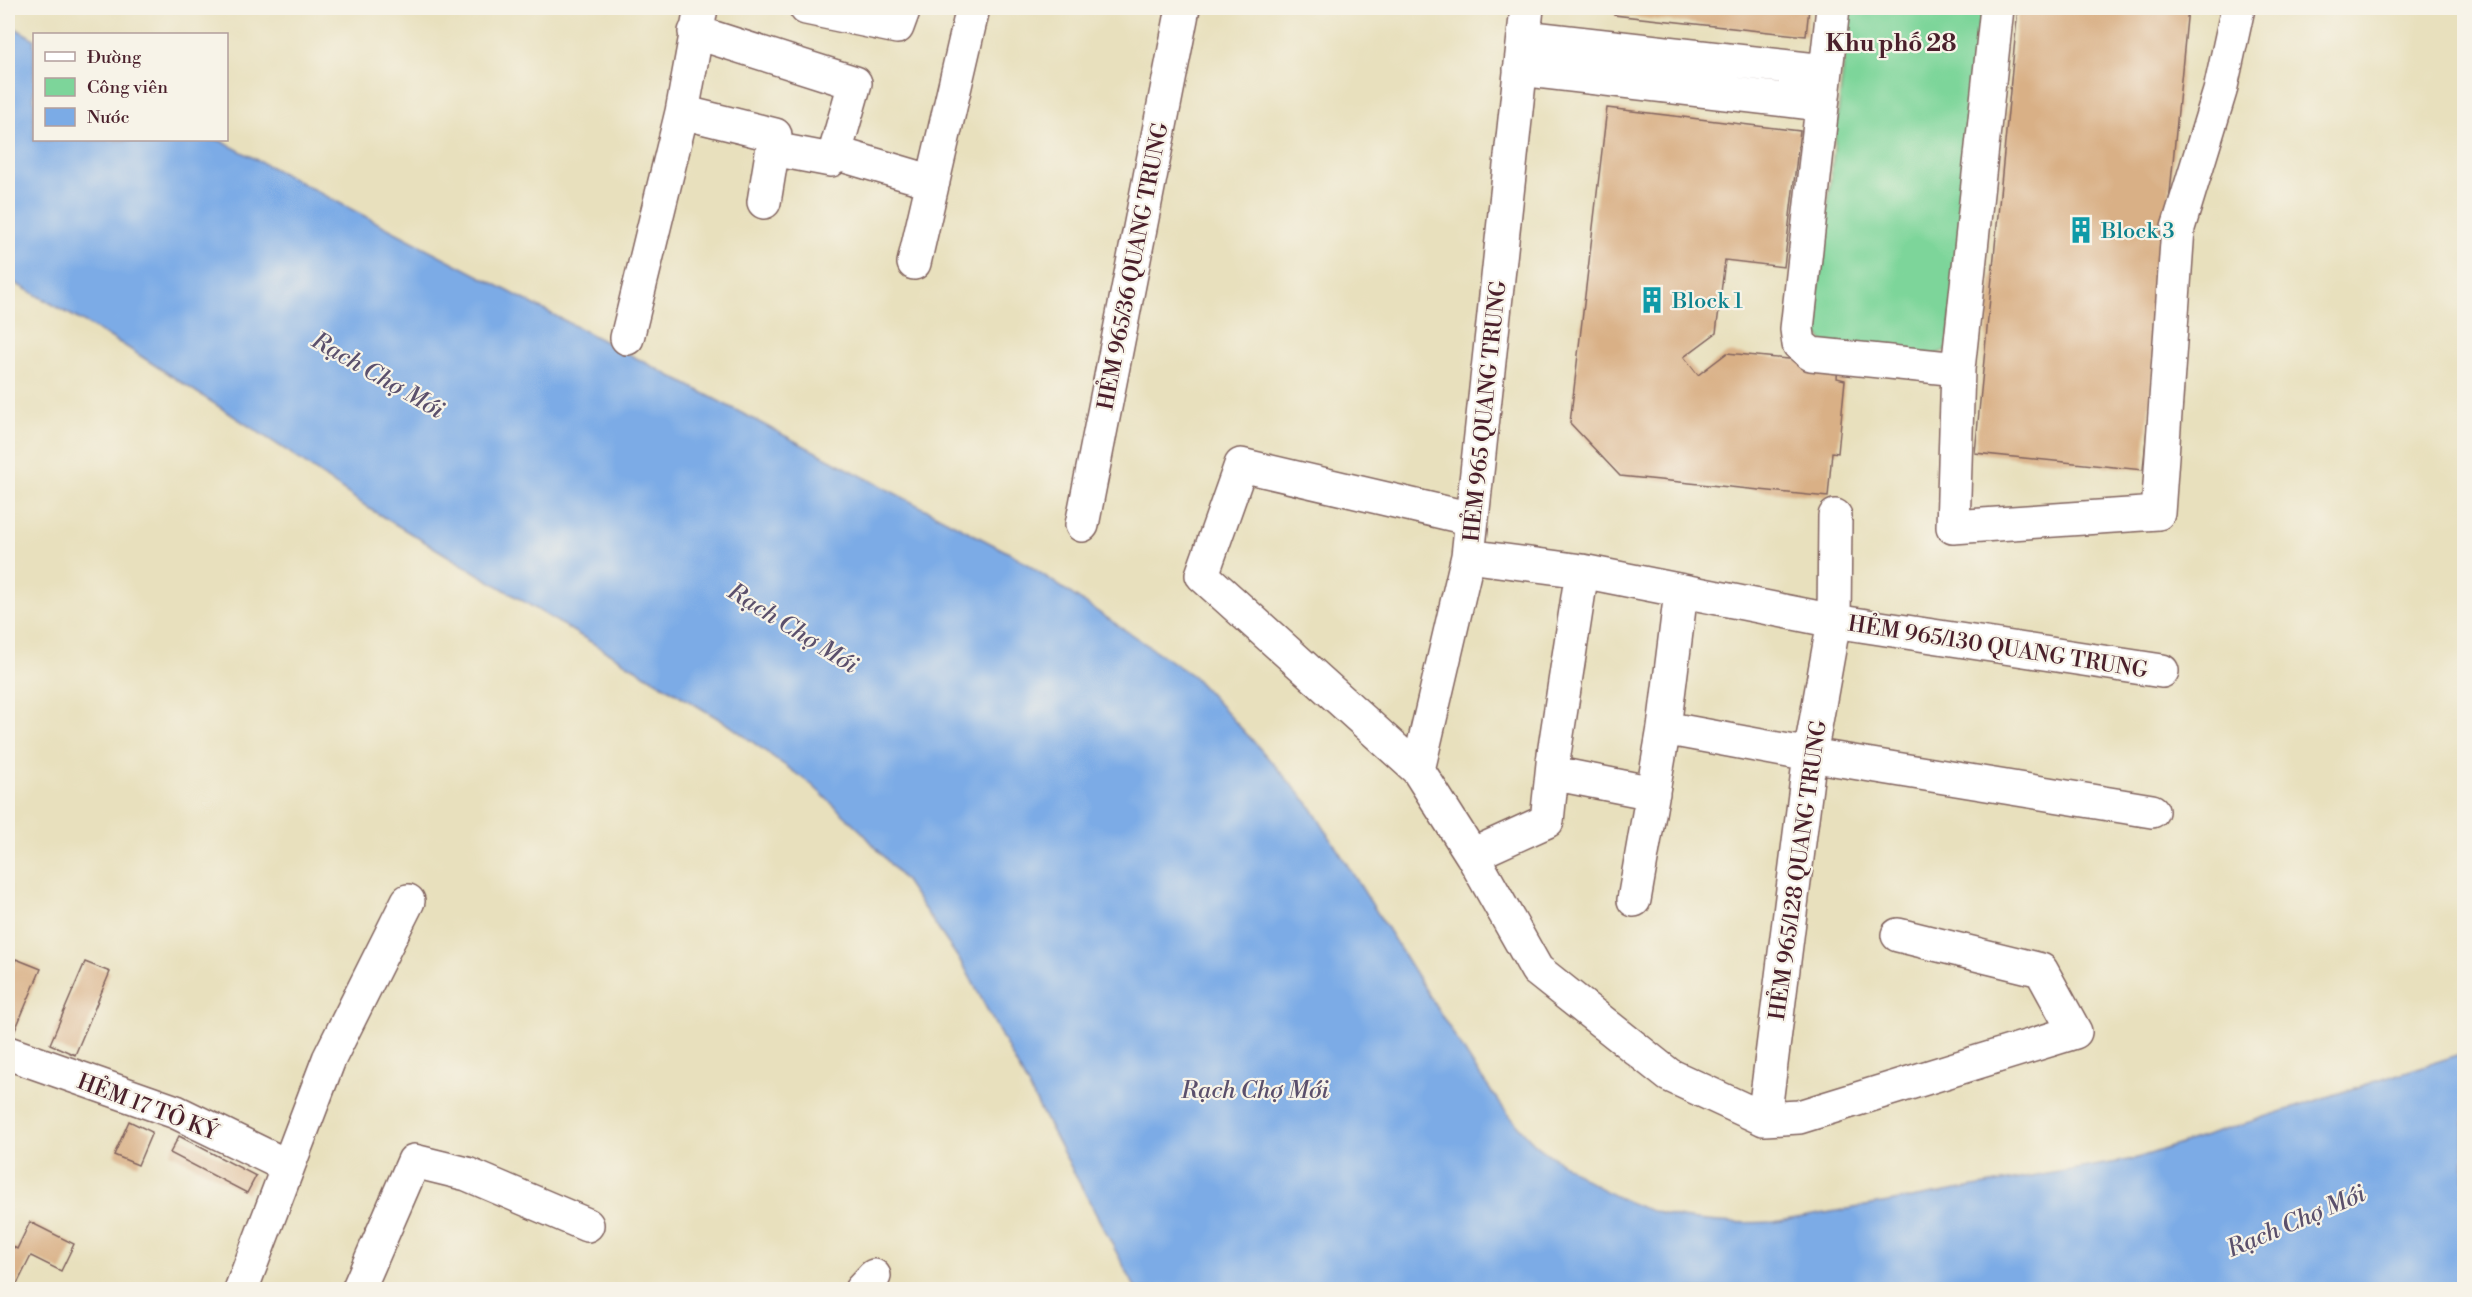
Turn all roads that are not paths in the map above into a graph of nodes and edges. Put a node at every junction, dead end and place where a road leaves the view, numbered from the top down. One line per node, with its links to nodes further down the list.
1 (806, 8): 2 (street)
2 (904, 8)
3 (973, 8): 15 (street)
4 (1183, 8): 22 (street, HẺM 965/36 QUANG TRUNG)
5 (1833, 8): 10 (street)
6 (1997, 8): 19 (street)
7 (2238, 8): 19 (street)
8 (698, 20): 12 (street); 14 (street)
9 (1524, 38): 10 (street); 11 (street); 21 (street, HẺM 965 QUANG TRUNG)
10 (1825, 71): 11 (street)
11 (1821, 104): 19 (street)
12 (682, 112): 13 (street); 18 (street)
13 (773, 149): 14 (street); 16 (street)
14 (835, 153): 15 (street)
15 (933, 182): 17 (street)
16 (764, 202)
17 (914, 263)
18 (627, 338)
19 (1958, 369)
20 (1835, 516): 26 (street)
21 (1472, 519): 23 (street, HẺM 965 QUANG TRUNG); 30 (street)
22 (1082, 525)
23 (1468, 556): 24 (street, HẺM 965 QUANG TRUNG); 30 (street)
24 (1582, 571): 25 (street, HẺM 965 QUANG TRUNG); 31 (street)
25 (1681, 592): 26 (street, HẺM 965 QUANG TRUNG); 28 (street)
26 (1834, 621): 27 (street, HẺM 965/130 QUANG TRUNG); 29 (street, HẺM 965/128 QUANG TRUNG)
27 (2162, 671)
28 (1664, 728): 29 (street); 32 (street)
29 (1810, 755): 33 (street); 39 (street, HẺM 965/128 QUANG TRUNG)
30 (1418, 770): 34 (street)
31 (1552, 773): 32 (street); 34 (street)
32 (1653, 793): 35 (street)
33 (2152, 811)
34 (1472, 855): 39 (street)
35 (1634, 900)
36 (408, 901): 40 (street)
37 (1898, 935): 39 (street)
38 (8, 1053): 40 (street, HẺM 17 TÔ KÝ)
39 (1764, 1119)
40 (286, 1166): 42 (street)
41 (587, 1225): 43 (street)
42 (241, 1290)
43 (358, 1290)

